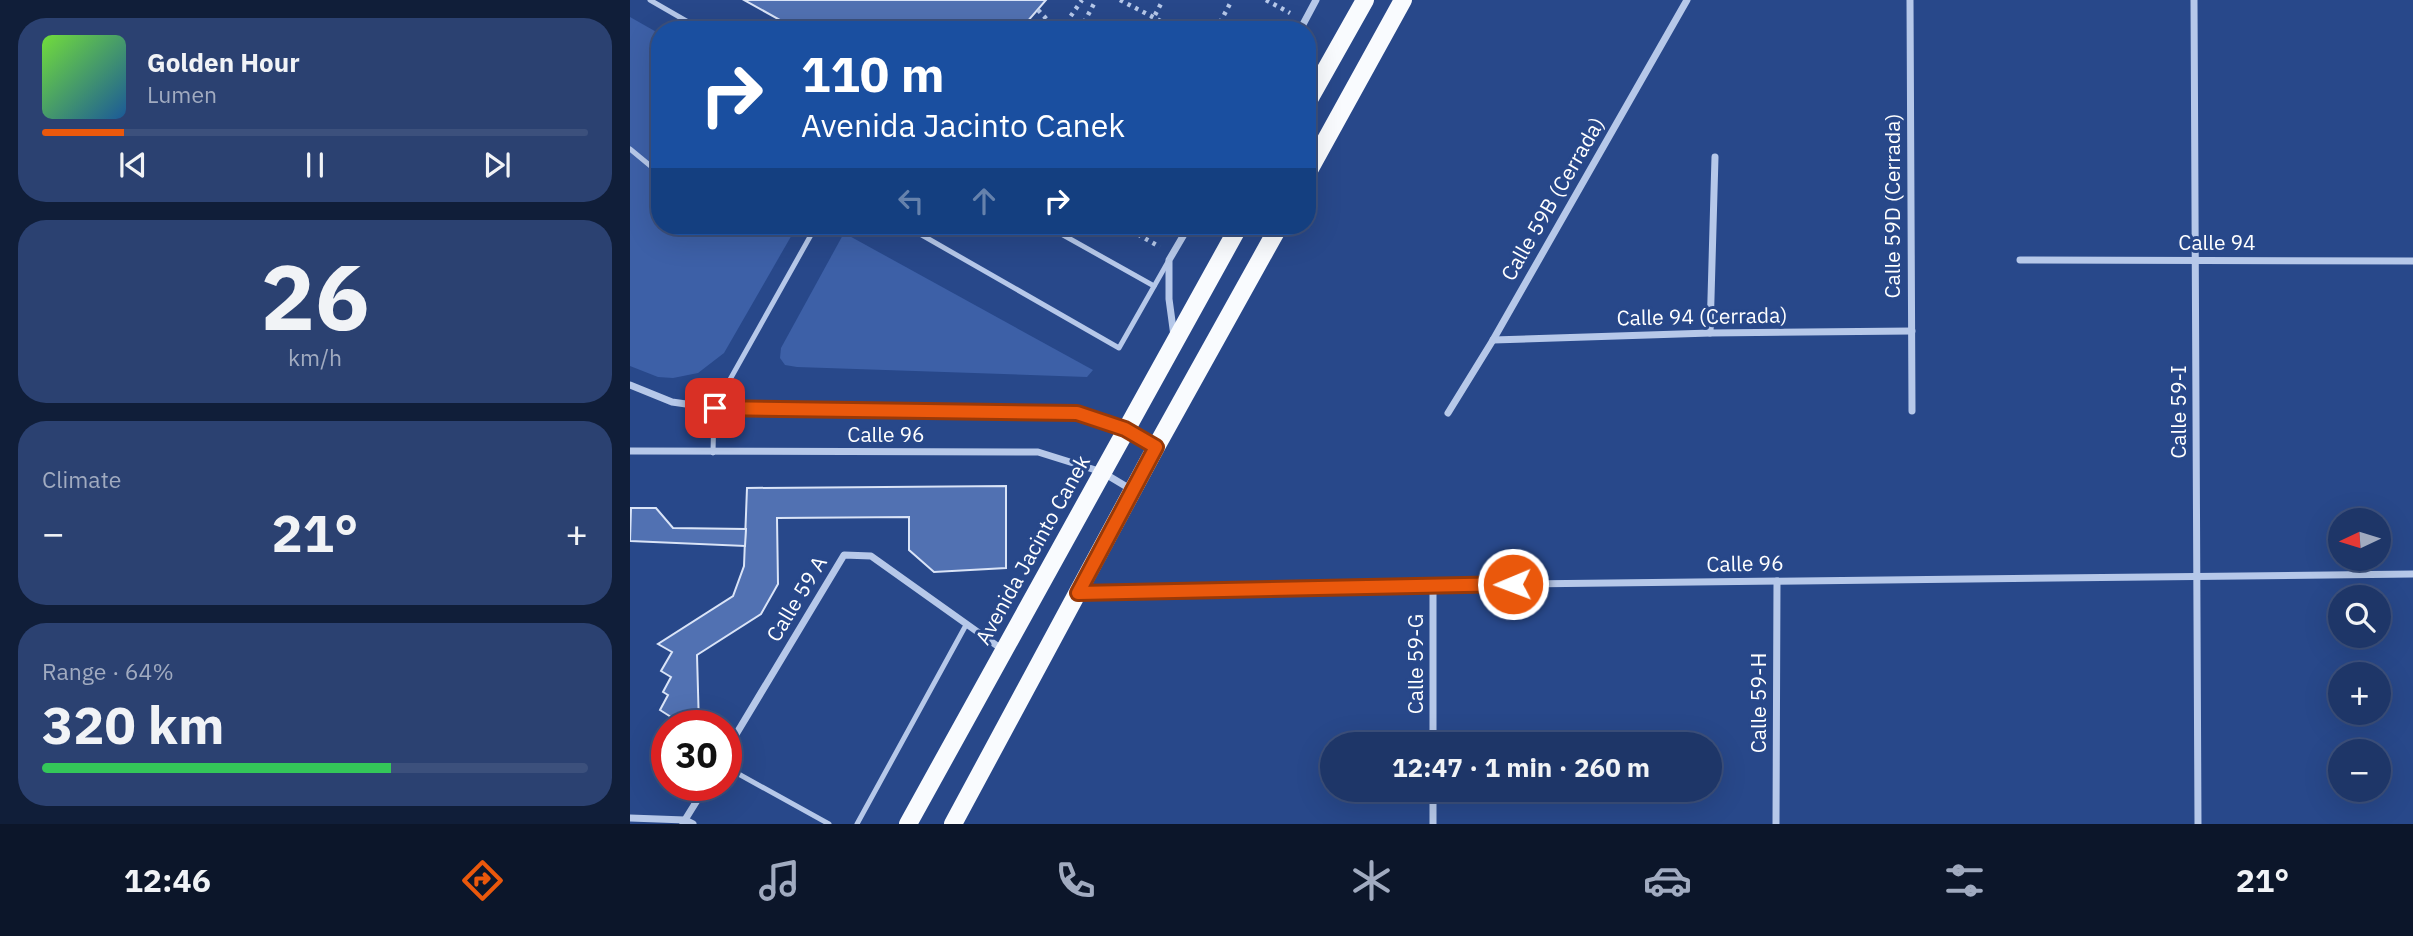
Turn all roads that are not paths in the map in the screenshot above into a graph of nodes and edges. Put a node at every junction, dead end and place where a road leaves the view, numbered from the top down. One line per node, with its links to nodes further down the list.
1 (650, 0): 8 (lane)
2 (1316, 0): 9 (street)
3 (1365, 0): 10 (main road)
4 (1404, 0): 13 (main road)
5 (1687, 0): 29 (street, Calle 59B (Cerrada))
6 (1910, 0): 26 (street, Calle 59D (Cerrada))
7 (2194, 0): 23 (street, Calle 59-I)
8 (686, 21)
9 (1305, 21)
10 (1316, 87)
11 (630, 149): 14 (lane)
12 (1715, 157): 27 (street)
13 (1316, 158)
14 (651, 166)
15 (811, 235): 31 (lane)
16 (922, 235): 25 (lane)
17 (1063, 235): 25 (lane)
18 (1184, 235): 21 (street)
19 (1233, 235): 28 (main road, Avenida Jacinto Canek)
20 (1274, 235): 35 (main road)
21 (1169, 260): 25 (lane); 28 (street)
22 (2020, 260): 23 (street, Calle 94)
23 (2195, 260): 24 (street, Calle 94); 41 (street, Calle 59-I)
24 (2413, 261)
25 (1154, 286)
26 (1912, 331): 27 (street, Calle 94 (Cerrada)); 32 (street, Calle 59D (Cerrada))
27 (1710, 333): 29 (street, Calle 94 (Cerrada))
28 (1175, 340): 34 (main road, Avenida Jacinto Canek)
29 (1493, 340): 33 (street, Calle 59B (Cerrada))
30 (630, 385): 31 (street, Calle 96)
31 (715, 408): 34 (street, Calle 96); 37 (lane)
32 (1912, 411)
33 (1448, 413)
34 (1125, 429): 35 (street, Calle 96); 38 (main road, Avenida Jacinto Canek)
35 (1156, 447): 39 (main road)
36 (630, 451): 37 (street, Calle 96)
37 (713, 453): 38 (street, Calle 96)
38 (1102, 472): 39 (street, Calle 96); 46 (main road, Avenida Jacinto Canek)
39 (1133, 490): 44 (main road)
40 (2413, 575): 41 (street, Calle 96)
41 (2197, 577): 42 (street, Calle 96); 61 (street, Calle 59-I)
42 (1777, 581): 43 (street, Calle 96); 60 (street, Calle 59-H)
43 (1433, 585): 44 (street, Calle 96); 48 (street, Calle 59-G)
44 (1078, 593): 58 (main road)
45 (966, 625): 46 (street, Calle 59 A); 47 (street, Calle 59 A); 56 (lane)
46 (1003, 650): 57 (main road, Avenida Jacinto Canek)
47 (742, 724)
48 (1433, 732)
49 (742, 776): 55 (lane)
50 (697, 801): 53 (street)
51 (1433, 802): 59 (street)
52 (630, 818): 53 (street)
53 (684, 822): 54 (street)
54 (693, 824)
55 (829, 824)
56 (857, 824)
57 (908, 824)
58 (953, 824)
59 (1433, 824)
60 (1776, 824)
61 (2198, 824)

